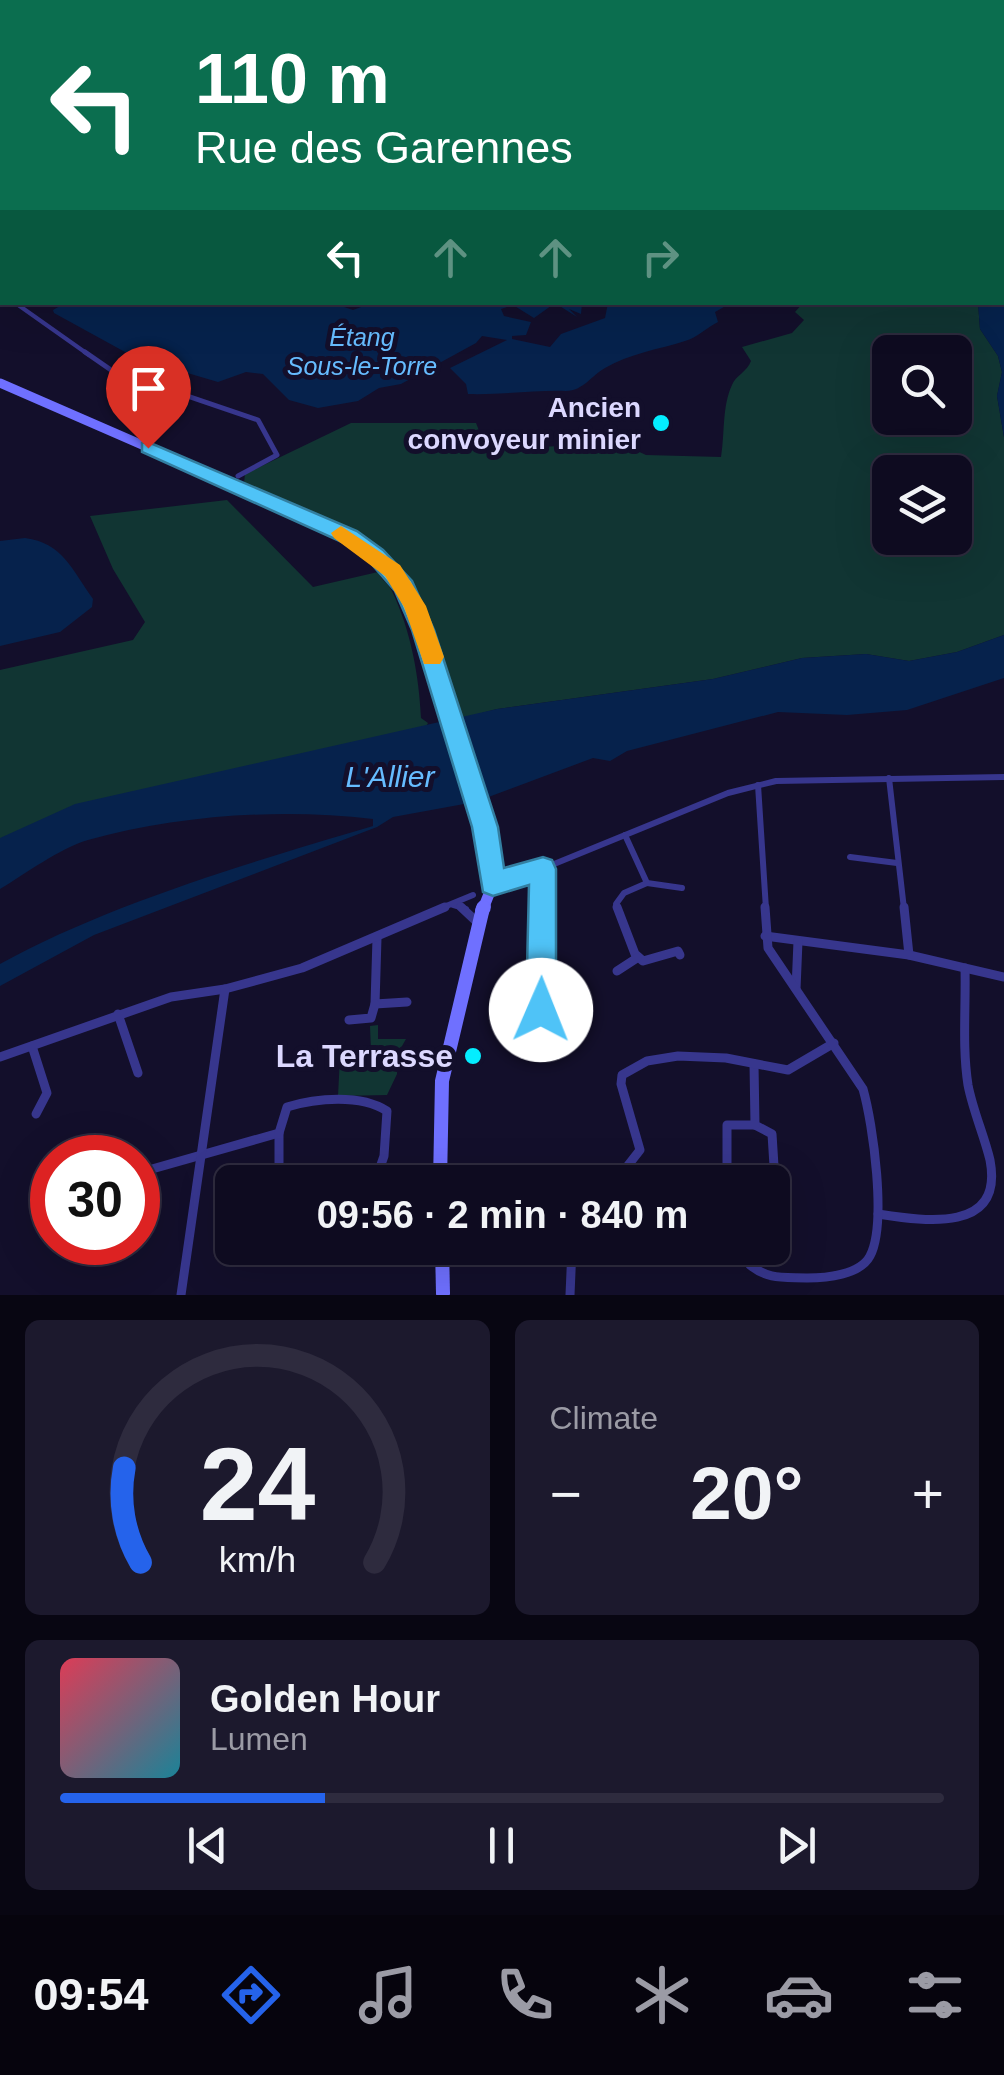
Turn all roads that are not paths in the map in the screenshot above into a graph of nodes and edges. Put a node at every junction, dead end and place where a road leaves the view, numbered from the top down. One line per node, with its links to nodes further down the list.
1 (18, 305): 3 (street)
2 (0, 383): 8 (main road)
3 (238, 476)
4 (889, 778): 5 (street); 6 (street); 10 (street)
5 (1003, 780)
6 (758, 785): 7 (street); 18 (street)
7 (625, 835): 11 (street); 13 (street)
8 (488, 836): 12 (main road); 17 (main road)
9 (850, 857): 10 (street)
10 (897, 863): 22 (street)
11 (543, 869): 12 (street); 35 (street)
12 (493, 884): 17 (main road)
13 (647, 884): 14 (street); 23 (street)
14 (682, 888)
15 (474, 895): 16 (street)
16 (452, 905): 17 (street); 19 (street)
17 (481, 918): 45 (main road)
18 (766, 936): 20 (street); 28 (street)
19 (377, 938): 27 (street); 30 (street)
20 (798, 941): 22 (street); 28 (street)
21 (680, 955): 23 (street)
22 (909, 955): 24 (street)
23 (638, 958): 25 (street)
24 (964, 968): 26 (street); 50 (street)
25 (618, 971)
26 (1004, 977)
27 (225, 988): 31 (street); 42 (street)
28 (796, 991): 33 (street)
29 (407, 1002): 30 (street)
30 (375, 1004): 32 (street)
31 (118, 1014): 34 (street); 38 (street)
32 (349, 1020)
33 (834, 1043): 37 (street); 50 (street)
34 (32, 1046): 36 (street); 39 (street)
35 (545, 1049)
36 (0, 1057)
37 (754, 1064): 40 (street); 46 (street)
38 (138, 1072)
39 (36, 1114)
40 (756, 1125): 47 (street); 48 (street)
41 (279, 1133): 42 (street); 43 (street); 44 (street)
42 (204, 1153): 49 (street); 54 (street)
43 (279, 1165)
44 (380, 1165)
45 (440, 1165)
46 (628, 1165)
47 (727, 1165)
48 (775, 1165)
49 (160, 1166)
50 (878, 1214): 53 (street)
51 (442, 1265): 55 (main road)
52 (571, 1265): 56 (street)
53 (750, 1265)
54 (181, 1295)
55 (443, 1295)
56 (570, 1295)

